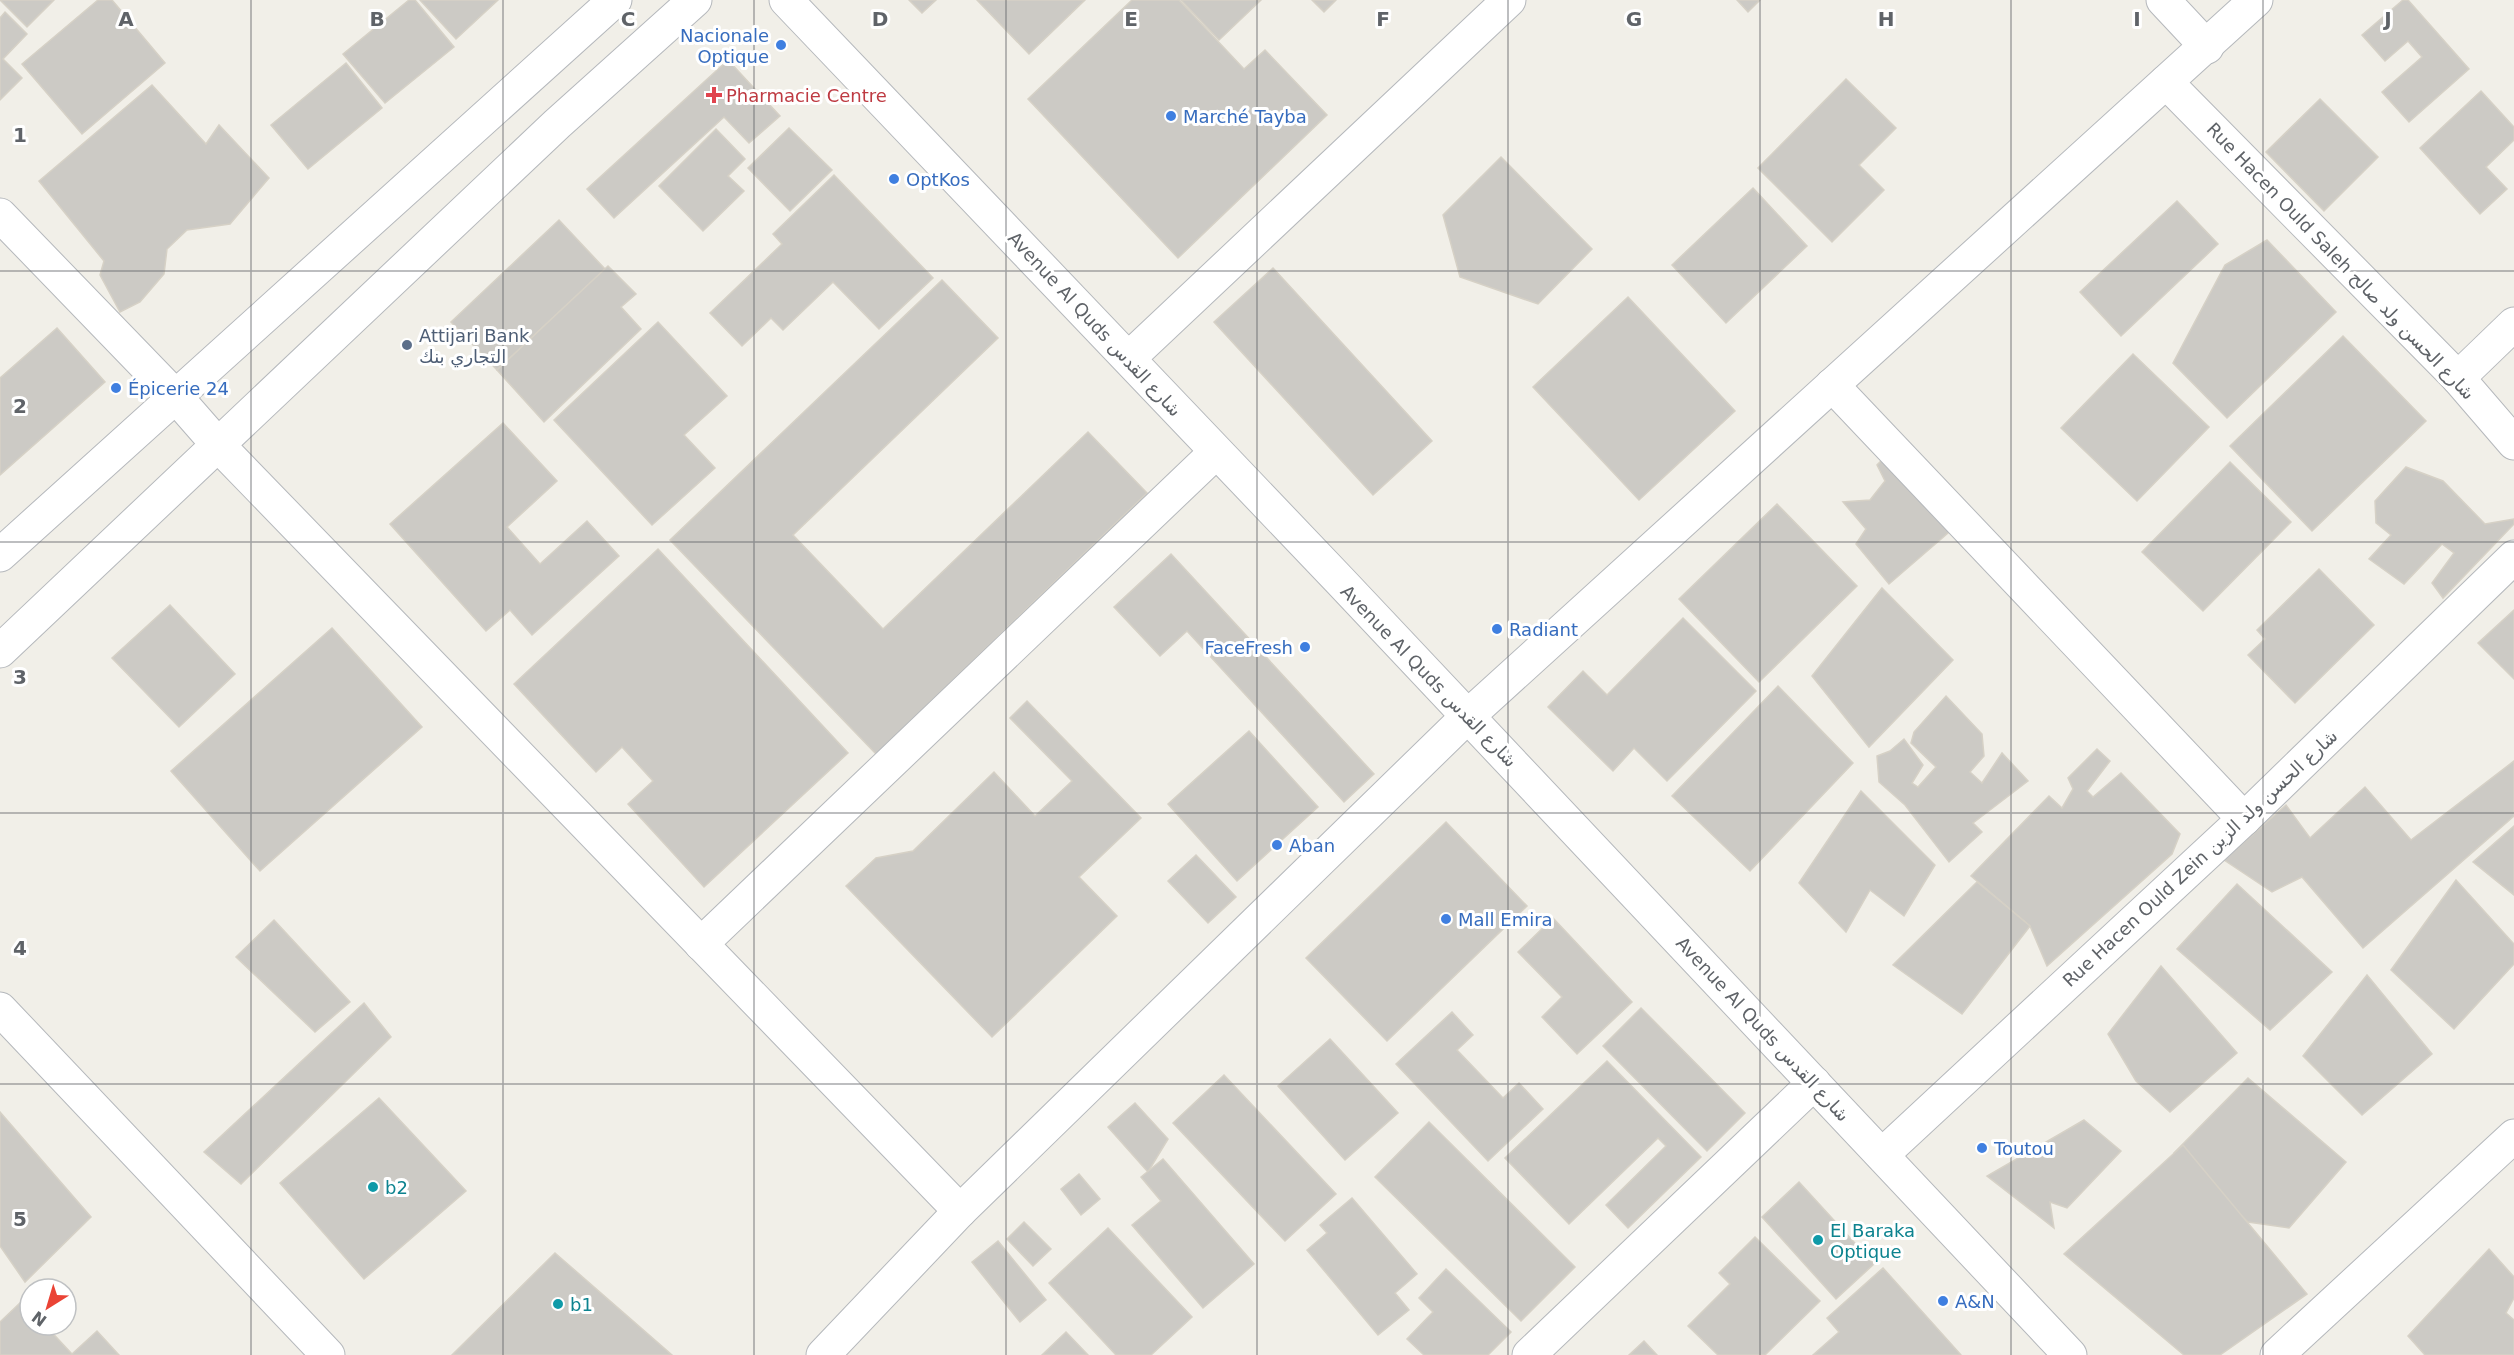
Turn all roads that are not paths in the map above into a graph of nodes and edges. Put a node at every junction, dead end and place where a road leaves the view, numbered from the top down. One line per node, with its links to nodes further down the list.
1 (615, 0): 14 (street)
2 (695, 0): 16 (street)
3 (786, 0): 11 (street, Avenue Al Quds شارع القدس)
4 (1509, 0): 11 (street)
5 (2163, 0): 7 (street)
6 (2256, 0): 7 (street)
7 (2207, 47): 8 (street)
8 (2166, 82): 12 (street, Rue Hacen Ould Saleh شارع الحسن ولد صالح); 13 (street)
9 (0, 215): 14 (street)
10 (2514, 324): 12 (street)
11 (1129, 358): 17 (street, Avenue Al Quds شارع القدس)
12 (2458, 378): 15 (street, Rue Hacen Ould Saleh شارع الحسن ولد صالح)
13 (1832, 385): 21 (street); 22 (street)
14 (177, 398): 16 (street); 18 (street)
15 (2514, 443)
16 (219, 446): 20 (street); 23 (street)
17 (1215, 453): 21 (street, Avenue Al Quds شارع القدس); 23 (street)
18 (0, 555)
19 (2514, 557): 22 (street, Rue Hacen Ould Zein شارع الحسن ولد الزين)
20 (0, 651)
21 (1468, 716): 25 (street, Avenue Al Quds شارع القدس); 28 (street)
22 (2244, 819): 27 (street, Rue Hacen Ould Zein شارع الحسن ولد الزين)
23 (701, 944): 28 (street)
24 (0, 1009): 29 (street)
25 (1814, 1083): 27 (street, Avenue Al Quds شارع القدس); 31 (street)
26 (2514, 1136): 33 (street)
27 (1882, 1155): 32 (street, Avenue Al Quds شارع القدس)
28 (960, 1211): 30 (street)
29 (328, 1355)
30 (823, 1355)
31 (1529, 1355)
32 (2070, 1355)
33 (2277, 1355)

